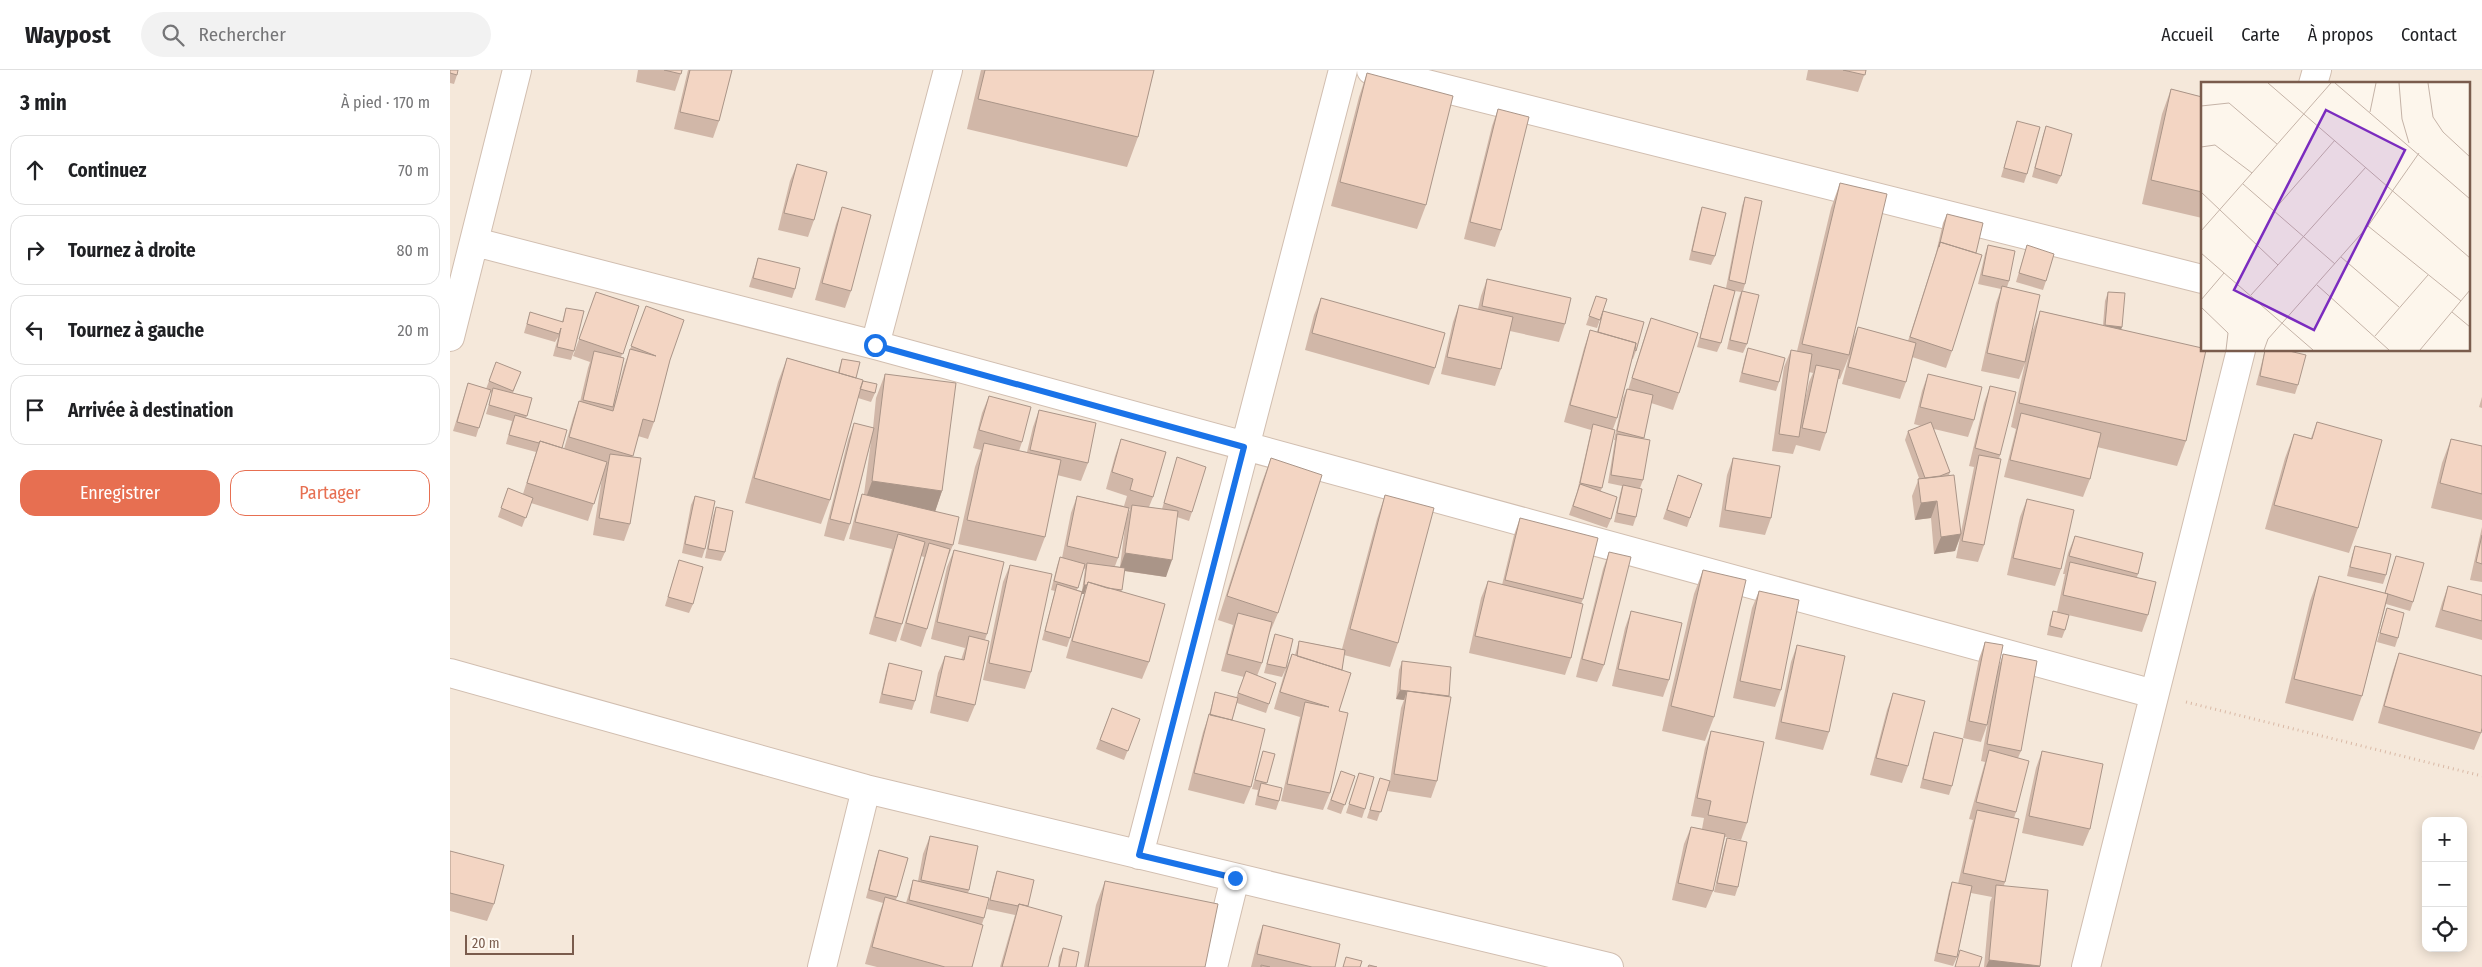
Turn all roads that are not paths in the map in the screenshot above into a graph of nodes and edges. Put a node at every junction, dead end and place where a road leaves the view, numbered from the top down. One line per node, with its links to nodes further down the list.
1 (517, 70): 5 (street)
2 (948, 70): 8 (street)
3 (1343, 70): 10 (street)
4 (1371, 70): 6 (street)
5 (475, 242): 7 (street); 8 (street)
6 (2201, 279)
7 (450, 337)
8 (875, 345): 10 (street)
9 (2241, 351): 12 (street)
10 (1244, 447): 12 (street); 14 (street)
11 (450, 673): 13 (street)
12 (2154, 694): 19 (street)
13 (866, 789): 14 (street); 16 (street)
14 (1139, 855): 15 (street)
15 (1235, 878): 17 (street); 18 (street)
16 (822, 967)
17 (1213, 967)
18 (1610, 967)
19 (2086, 967)

